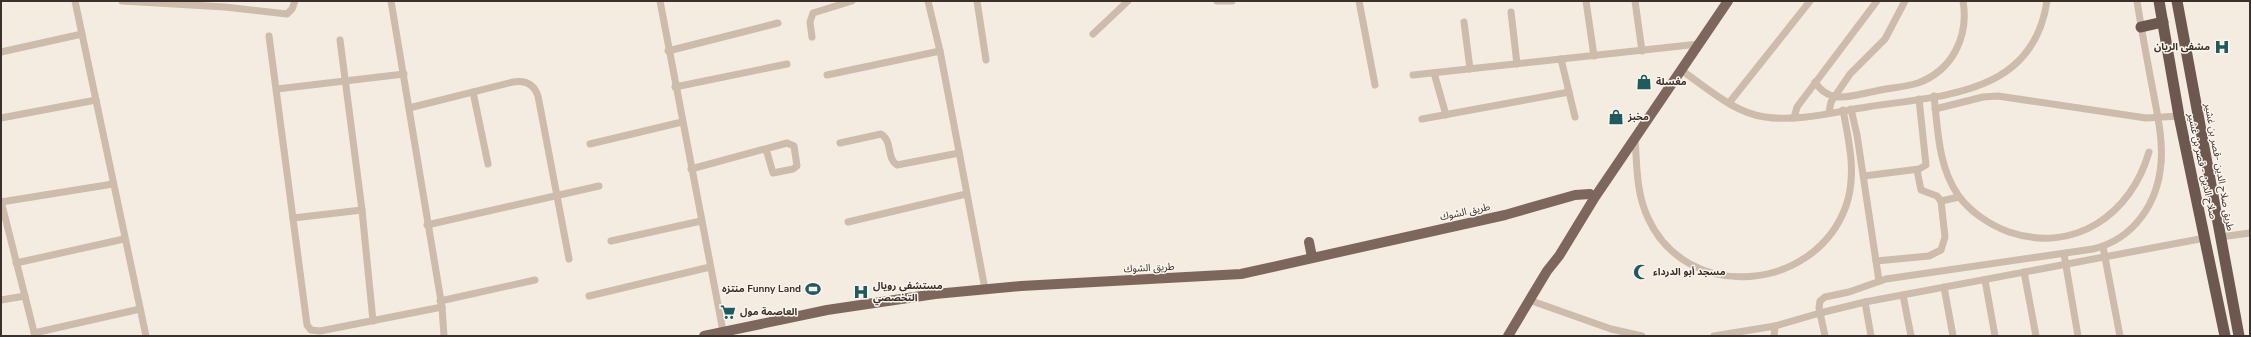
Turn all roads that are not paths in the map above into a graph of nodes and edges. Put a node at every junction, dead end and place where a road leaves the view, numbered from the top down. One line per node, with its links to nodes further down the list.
1 (75, 1): 29 (street)
2 (122, 1): 3 (street)
3 (295, 1)
4 (391, 1): 47 (street)
5 (660, 1): 35 (street)
6 (852, 1): 32 (street)
7 (928, 1): 36 (street)
8 (977, 1): 41 (street)
9 (1128, 1): 30 (street)
10 (1217, 1): 11 (street)
11 (1232, 1)
12 (1359, 1): 52 (street)
13 (1586, 1): 39 (street)
14 (1635, 1): 37 (street)
15 (1728, 1): 34 (main road)
16 (1810, 1): 61 (street)
17 (1877, 1): 51 (street)
18 (1905, 1): 58 (street)
19 (1963, 1): 58 (street)
20 (2047, 1): 57 (street)
21 (2136, 1): 28 (street)
22 (2159, 1): 26 (highway, صلاح الدين - قصر بن غشير)
23 (2177, 1): 100 (highway, طريق صلاح الدين -قصر بن غشير)
24 (1511, 12): 43 (street)
25 (1464, 22): 44 (street)
26 (2163, 22): 28 (highway); 68 (highway, صلاح الدين - قصر بن غشير)
27 (778, 23): 35 (street)
28 (2142, 27): 74 (street)
29 (82, 34): 38 (street); 60 (street)
30 (1093, 34)
31 (269, 36): 54 (street)
32 (812, 37)
33 (340, 40): 50 (street)
34 (1699, 44): 37 (street); 45 (main road)
35 (668, 51): 53 (street)
36 (940, 51): 48 (street); 81 (street)
37 (1642, 51): 39 (street)
38 (1, 52)
39 (1594, 56): 40 (street)
40 (1561, 59): 43 (street); 56 (street)
41 (986, 60)
42 (787, 64): 53 (street)
43 (1517, 64): 44 (street)
44 (1470, 69): 46 (street)
45 (1681, 70): 61 (street); 71 (main road)
46 (1434, 73): 49 (street); 67 (street)
47 (404, 74): 50 (street); 62 (street)
48 (827, 75)
49 (1413, 75)
50 (344, 81): 54 (street); 94 (street)
51 (1815, 82): 58 (street); 72 (street)
52 (1375, 85)
53 (675, 87): 75 (street)
54 (276, 89): 95 (street)
55 (473, 92): 62 (street); 82 (street); 89 (street)
56 (1569, 92): 67 (street); 69 (street)
57 (1934, 96): 59 (street); 64 (street)
58 (1835, 97): 66 (street)
59 (1919, 98): 63 (street); 84 (street)
60 (96, 100): 70 (street); 86 (street)
61 (1729, 103): 72 (street)
62 (409, 108): 98 (street)
63 (1851, 109): 65 (street); 85 (street)
64 (1935, 109): 74 (street); 91 (street)
65 (1843, 110): 66 (street); 76 (street)
66 (1829, 112): 72 (street)
67 (1446, 115): 73 (street)
68 (2179, 116): 74 (street); 101 (highway, صلاح الدين - قصر بن غشير)
69 (1575, 117)
70 (1, 118)
71 (1648, 118): 76 (main road); 90 (main road)
72 (1794, 118)
73 (1422, 119)
74 (2158, 119): 105 (street)
75 (682, 122): 78 (street); 83 (street)
76 (1635, 138): 90 (main road)
77 (840, 143): 81 (street)
78 (590, 144)
79 (766, 149): 79 (street); 83 (street)
80 (2149, 152): 91 (street)
81 (959, 153): 88 (street)
82 (488, 164)
83 (691, 169): 96 (street)
84 (1917, 170): 85 (street); 92 (street)
85 (1864, 176): 110 (street)
86 (113, 184): 93 (street); 102 (street)
87 (599, 186): 89 (street)
88 (966, 194): 97 (street); 119 (street)
89 (556, 195): 98 (street); 109 (street)
90 (1593, 195): 108 (main road, طريق الشوك); 124 (main road)
91 (1959, 197): 92 (street)
92 (1941, 201): 110 (street)
93 (1, 202): 111 (street)
94 (362, 210): 95 (street); 129 (street)
95 (293, 218): 129 (street)
96 (701, 221): 103 (street); 113 (street)
97 (848, 222)
98 (427, 225): 126 (street)
99 (2250, 233): 100 (street)
100 (2220, 237): 149 (highway, طريق صلاح الدين -قصر بن غشير)
101 (2205, 238): 107 (street); 148 (highway, صلاح الدين - قصر بن غشير)
102 (124, 239): 111 (street); 127 (street)
103 (611, 242)
104 (1309, 242): 108 (main road)
105 (2103, 247): 106 (street); 107 (street)
106 (2064, 254): 112 (street); 117 (street)
107 (2105, 257): 112 (street); 147 (street)
108 (1312, 258): 119 (main road, طريق الشوك)
109 (570, 259)
110 (1876, 261): 117 (street)
111 (16, 263): 121 (street)
112 (2066, 265): 114 (street); 146 (street)
113 (710, 267): 122 (street); 131 (street)
114 (2024, 272): 116 (street); 145 (street)
115 (535, 280): 126 (street)
116 (1985, 280): 118 (street); 144 (street)
117 (1879, 281): 128 (street)
118 (1944, 288): 120 (street); 143 (street)
119 (985, 289): 131 (main road, طريق الشوك)
120 (1903, 295): 125 (street); 142 (street)
121 (25, 296): 123 (street); 132 (street)
122 (589, 296)
123 (1, 300)
124 (1529, 300): 136 (main road); 137 (street)
125 (1865, 302): 128 (street); 141 (street)
126 (441, 304): 129 (street); 134 (street)
127 (140, 309): 132 (street); 133 (street)
128 (1820, 313): 130 (street); 140 (street)
129 (373, 321)
130 (1775, 326): 138 (street); 139 (street)
131 (723, 331): 135 (main road, طريق الشوك)
132 (34, 334)
133 (146, 336)
134 (444, 336)
135 (704, 336)
136 (1508, 336)
137 (1642, 336)
138 (1714, 336)
139 (1774, 336)
140 (1825, 336)
141 (1871, 336)
142 (1911, 336)
143 (1953, 336)
144 (1995, 336)
145 (2036, 336)
146 (2078, 336)
147 (2120, 336)
148 (2225, 336)
149 (2239, 336)

